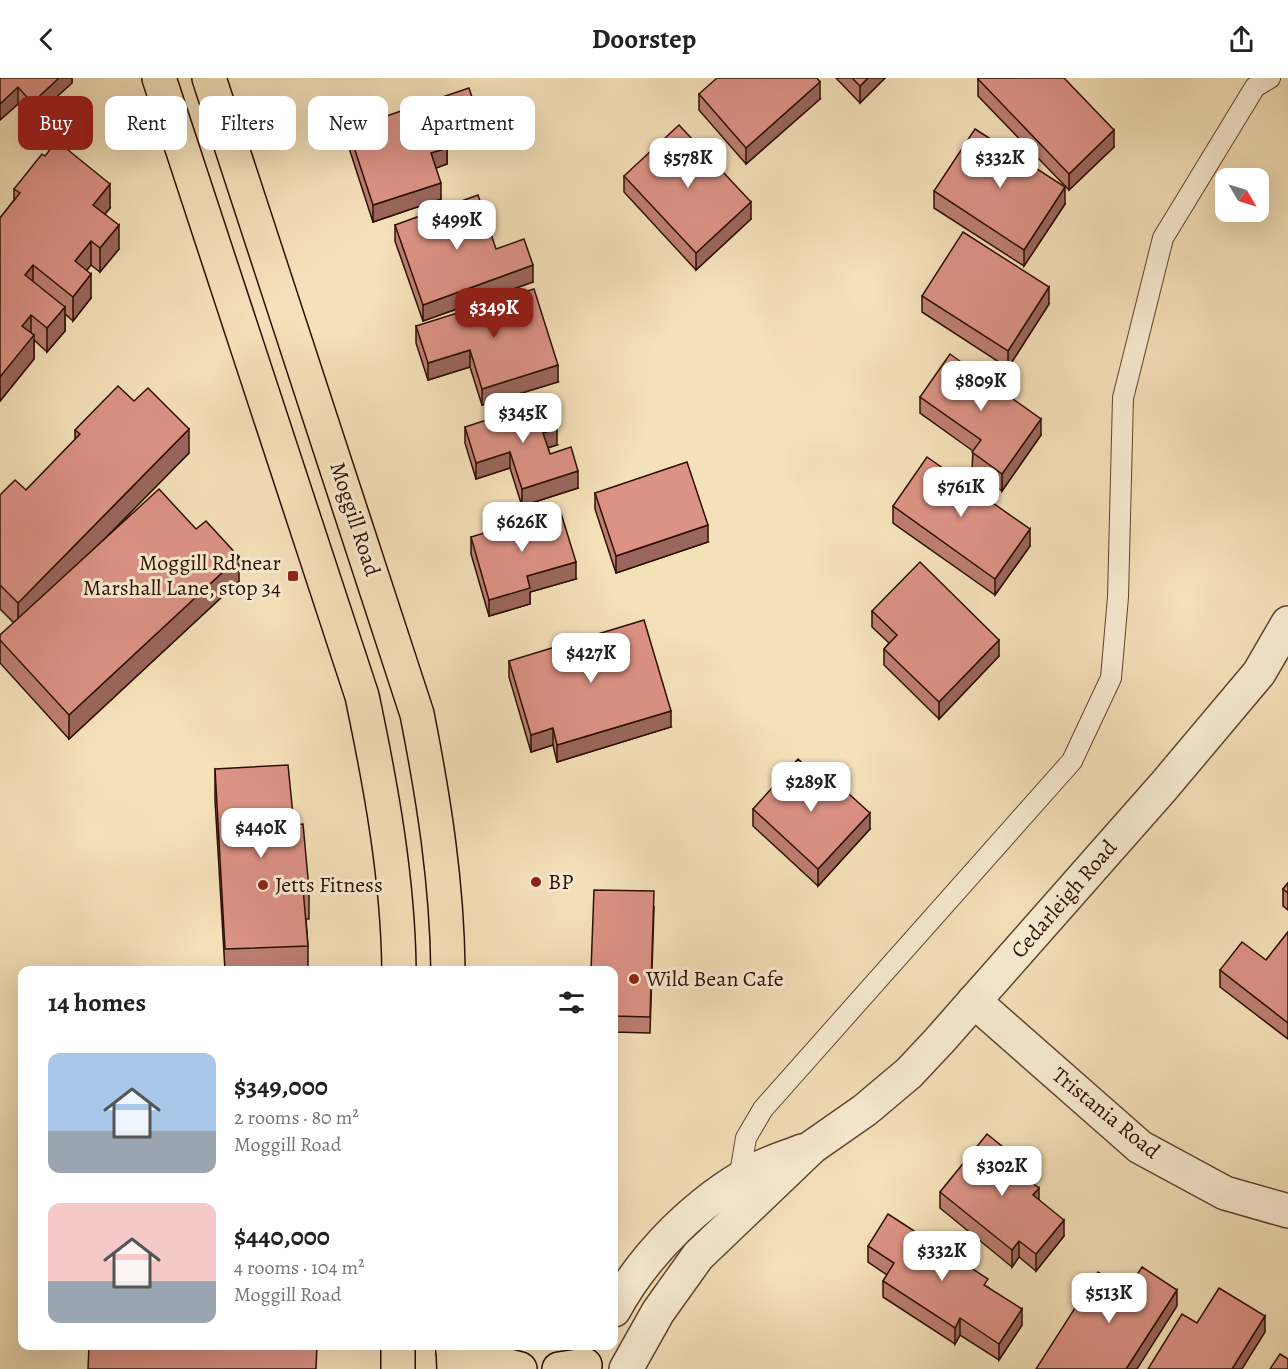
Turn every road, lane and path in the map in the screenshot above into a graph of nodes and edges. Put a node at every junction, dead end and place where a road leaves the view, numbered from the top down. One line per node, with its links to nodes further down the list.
1 (159, 78): 5 (main road, Moggill Road)
2 (209, 78): 6 (main road, Moggill Road)
3 (1270, 78): 9 (lane)
4 (1288, 623): 7 (street, Cedarleigh Road)
5 (399, 966)
6 (448, 966)
7 (974, 1001): 8 (street, Cedarleigh Road); 10 (street, Tristania Road)
8 (812, 1148): 9 (street, Cedarleigh Road); 16 (street, Cedarleigh Road)
9 (739, 1179): 11 (street, Cedarleigh Road)
10 (1288, 1211)
11 (618, 1304)
12 (398, 1350): 14 (main road)
13 (453, 1355): 15 (main road)
14 (398, 1369)
15 (520, 1369)
16 (626, 1369)

